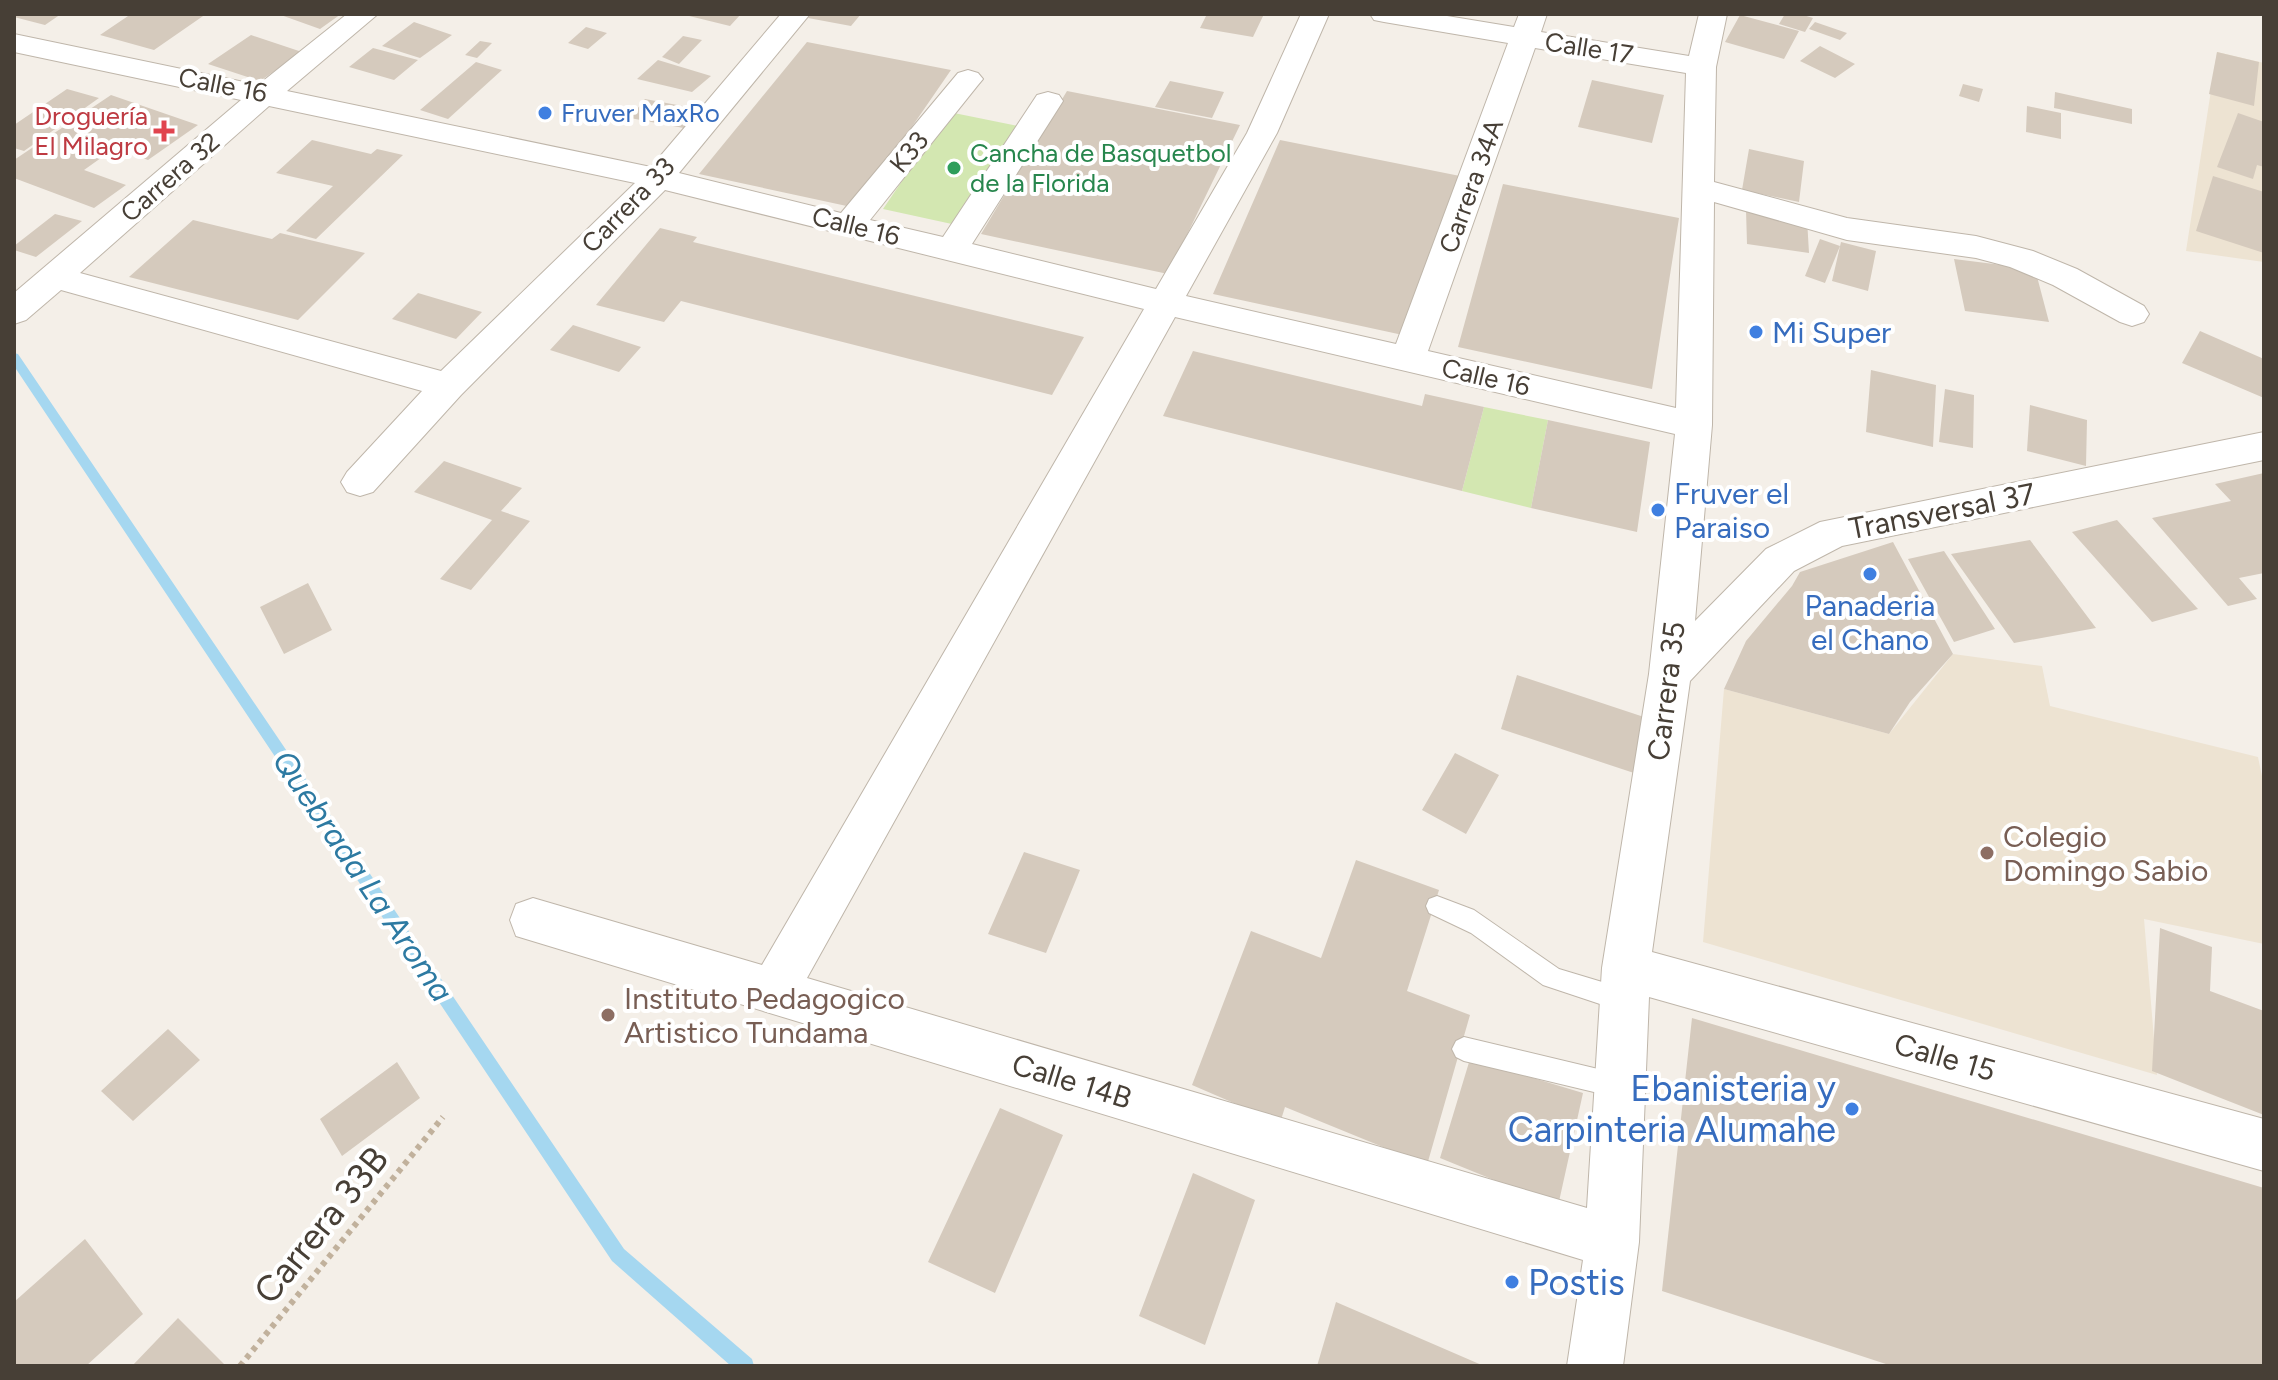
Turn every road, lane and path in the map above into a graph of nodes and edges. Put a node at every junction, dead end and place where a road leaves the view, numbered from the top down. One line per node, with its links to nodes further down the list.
1 (364, 14): 10 (street, Carrera 32)
2 (796, 14): 12 (street, Carrera 33)
3 (1384, 14): 6 (street, Calle 17)
4 (1713, 14): 8 (street, Carrera 35)
5 (1310, 15): 17 (street)
6 (1529, 26): 8 (street, Calle 17); 20 (street, Carrera 34A)
7 (14, 43): 10 (street, Calle 16)
8 (1701, 67): 13 (street, Carrera 35)
9 (968, 79): 14 (street, K33)
10 (265, 94): 12 (street, Calle 16); 16 (street, Carrera 32)
11 (1048, 101): 15 (street)
12 (658, 178): 14 (street, Calle 16); 21 (street, Carrera 33)
13 (1700, 188): 19 (street); 22 (street, Carrera 35)
14 (849, 224): 15 (street, Calle 16)
15 (952, 249): 17 (street, Calle 16)
16 (55, 277): 18 (street, Carrera 32); 21 (street)
17 (1165, 303): 20 (street, Calle 16); 29 (street)
18 (14, 312)
19 (2132, 314)
20 (1408, 359): 22 (street, Calle 16)
21 (448, 386): 24 (street, Carrera 33)
22 (1694, 425): 25 (street, Carrera 35)
23 (2264, 446): 25 (street, Transversal 37)
24 (360, 482)
25 (1670, 674): 28 (street, Carrera 35)
26 (1437, 906): 28 (lane)
27 (533, 920): 29 (street, Calle 14B)
28 (1625, 984): 31 (street, Carrera 35); 33 (street, Calle 15)
29 (773, 992): 34 (street, Calle 14B)
30 (1464, 1049): 31 (lane)
31 (1620, 1086): 34 (street, Carrera 35)
32 (443, 1117): 35 (path, Carrera 33B)
33 (2264, 1145)
34 (1612, 1242): 36 (street, Carrera 35)
35 (240, 1366)
36 (1595, 1366)

